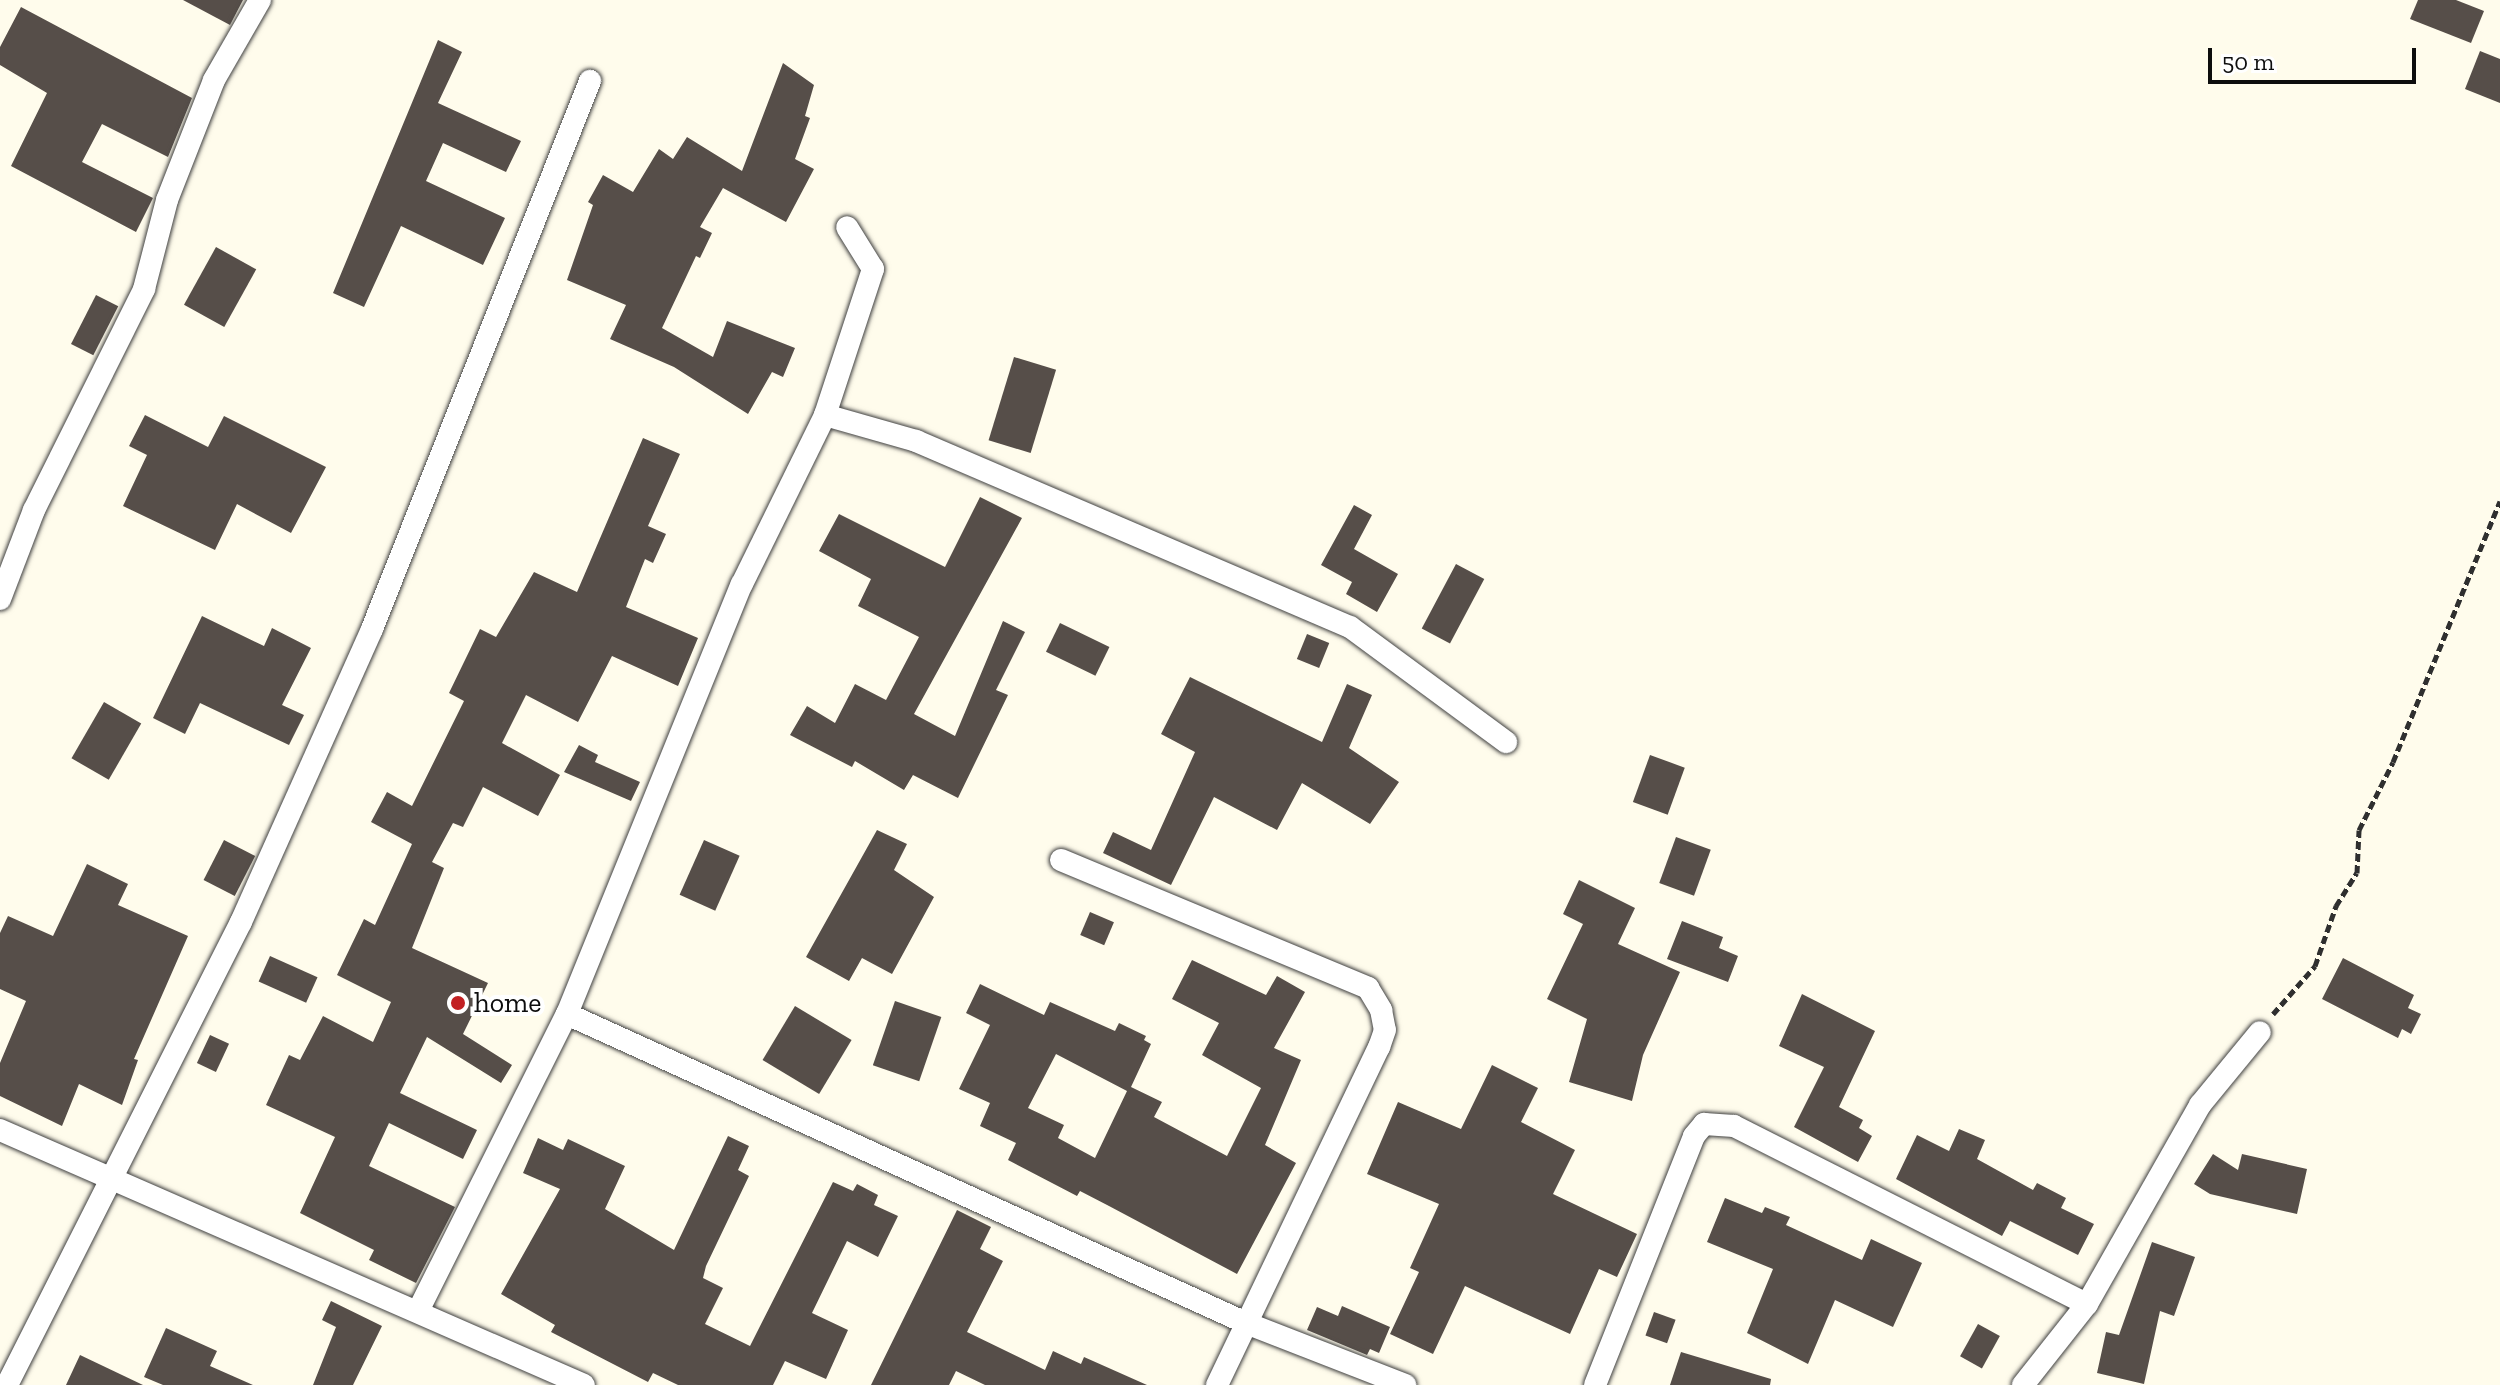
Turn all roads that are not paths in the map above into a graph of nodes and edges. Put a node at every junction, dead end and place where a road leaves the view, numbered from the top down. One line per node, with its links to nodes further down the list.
1 (260, 0): 5 (street)
2 (590, 81): 11 (street)
3 (847, 227): 4 (street)
4 (825, 415): 6 (street); 8 (street)
5 (0, 599)
6 (1506, 742)
7 (1061, 860): 14 (street)
8 (567, 1014): 13 (street); 14 (street)
9 (2260, 1032): 12 (street)
10 (0, 1130): 11 (street)
11 (111, 1181): 13 (street); 15 (street)
12 (2087, 1304): 19 (street); 20 (street)
13 (419, 1309): 16 (street)
14 (1246, 1323): 17 (street); 18 (street)
15 (7, 1385)
16 (584, 1385)
17 (1217, 1385)
18 (1405, 1385)
19 (1595, 1385)
20 (2023, 1385)

